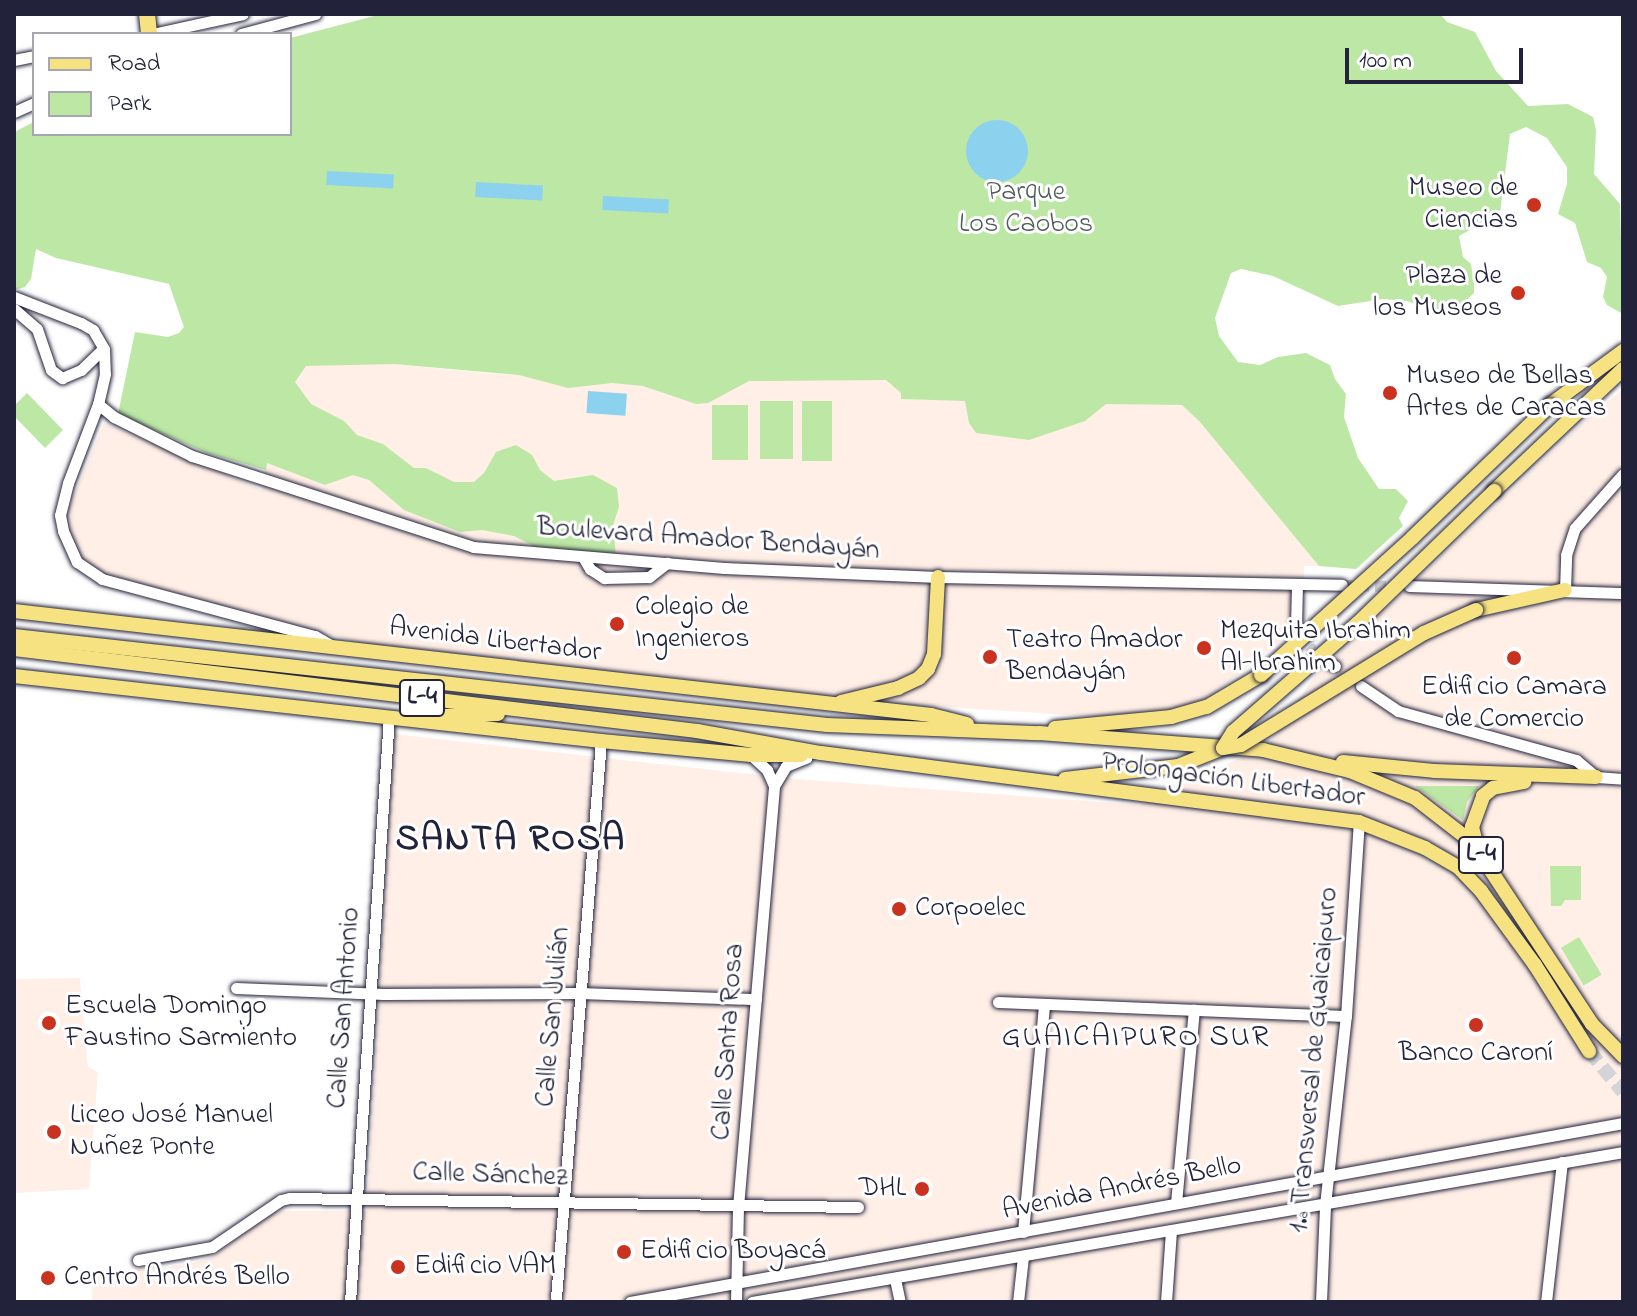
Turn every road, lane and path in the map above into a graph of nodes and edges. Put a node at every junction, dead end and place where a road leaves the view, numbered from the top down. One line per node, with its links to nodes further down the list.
1 (243, 14): 3 (street)
2 (315, 14): 4 (street)
3 (149, 26)
4 (248, 32)
5 (14, 297): 7 (street)
6 (14, 309): 7 (street)
7 (104, 349): 10 (street)
8 (1623, 351): 37 (main road, L-4, bridge)
9 (1623, 369): 39 (main road, bridge)
10 (98, 404): 12 (street, Boulevard Amador Bendayán); 23 (street)
11 (1623, 474): 18 (street)
12 (583, 557): 13 (street, Boulevard Amador Bendayán); 13 (street)
13 (667, 563): 14 (street, Boulevard Amador Bendayán)
14 (938, 577): 15 (street, Boulevard Amador Bendayán); 31 (main road)
15 (1297, 584): 16 (street, Boulevard Amador Bendayán); 21 (street)
16 (1342, 585)
17 (1409, 586): 18 (street)
18 (1565, 590): 19 (street); 39 (main road, bridge)
19 (1623, 593)
20 (14, 611): 23 (main road, Avenida Libertador / L-4)
21 (1296, 626)
22 (14, 636): 26 (main road, Avenida Libertador / L-4)
23 (336, 648): 25 (main road, Avenida Libertador / L-4)
24 (17, 650): 28 (main road, L-4)
25 (493, 667): 26 (main road, L-4); 31 (main road, Avenida Libertador / L-4)
26 (369, 674): 36 (main road, Avenida Libertador / L-4)
27 (14, 676): 32 (main road, L-4)
28 (260, 679): 30 (main road, L-4); 32 (main road)
29 (1361, 686): 43 (street)
30 (366, 692): 33 (main road, L-4); 34 (main road)
31 (826, 704): 36 (main road, Avenida Libertador / L-4)
32 (280, 706): 34 (main road, L-4)
33 (547, 713): 35 (main road, L-4); 41 (main road, L-4)
34 (389, 717): 35 (main road, L-4); 50 (street, Calle San Antonio)
35 (407, 719): 38 (main road, L-4)
36 (1017, 732): 37 (main road, Avenida Libertador / L-4)
37 (1039, 733): 40 (main road, Prolongación Libertador / L-4)
38 (601, 741): 42 (main road, L-4); 51 (street, Calle San Julián)
39 (1223, 748): 45 (main road)
40 (1263, 750): 43 (main road, L-4); 48 (main road, Prolongación Libertador / L-4)
41 (821, 753): 42 (main road, L-4); 45 (main road, L-4); 46 (street)
42 (751, 755): 46 (street)
43 (1596, 777): 44 (street); 48 (main road)
44 (1623, 779)
45 (1053, 782): 47 (main road, Prolongación Libertador / L-4)
46 (774, 786): 52 (street, Calle Santa Rosa)
47 (1359, 822): 56 (street, 1.ª Transversal de Guaicaipuro); 57 (main road, Prolongación Libertador / L-4)
48 (1478, 851): 58 (main road, Prolongación Libertador / L-4)
49 (236, 988): 50 (street)
50 (369, 993): 51 (street); 63 (street, Calle San Antonio)
51 (580, 993): 52 (street); 64 (street, Calle San Julián)
52 (756, 999): 67 (street, Calle Santa Rosa)
53 (998, 1002): 54 (street)
54 (1044, 1005): 55 (street); 70 (street)
55 (1194, 1010): 56 (street); 65 (street)
56 (1346, 1016): 62 (street, 1.ª Transversal de Guaicaipuro)
57 (1589, 1051)
58 (1623, 1056)
59 (1623, 1123): 62 (street, Avenida Andrés Bello)
60 (1623, 1152): 61 (street, Avenida Andrés Bello)
61 (1562, 1162): 66 (street, Avenida Andrés Bello); 84 (street)
62 (1329, 1177): 65 (street, Avenida Andrés Bello); 66 (street, 1.ª Transversal de Guaicaipuro)
63 (357, 1197): 64 (street, Calle Sánchez); 72 (street, Calle Sánchez); 76 (street, Calle San Antonio)
64 (563, 1203): 67 (street, Calle Sánchez); 75 (street, Calle San Julián)
65 (1176, 1203): 70 (street, Avenida Andrés Bello)
66 (1325, 1205): 69 (street, Avenida Andrés Bello); 83 (street, 1.ª Transversal de Guaicaipuro)
67 (738, 1207): 68 (street, Calle Sánchez); 74 (street, Calle Santa Rosa)
68 (858, 1207)
69 (1171, 1230): 71 (street, Avenida Andrés Bello); 82 (street)
70 (1023, 1232): 74 (street, Avenida Andrés Bello)
71 (1023, 1257): 73 (street, Avenida Andrés Bello); 81 (street)
72 (138, 1260)
73 (895, 1279): 79 (street, Avenida Andrés Bello); 80 (street)
74 (734, 1283): 77 (street, Avenida Andrés Bello); 78 (street, Calle Santa Rosa)
75 (556, 1298)
76 (350, 1302)
77 (630, 1302)
78 (736, 1302)
79 (752, 1302)
80 (900, 1302)
81 (1018, 1302)
82 (1166, 1302)
83 (1321, 1302)
84 (1546, 1302)

